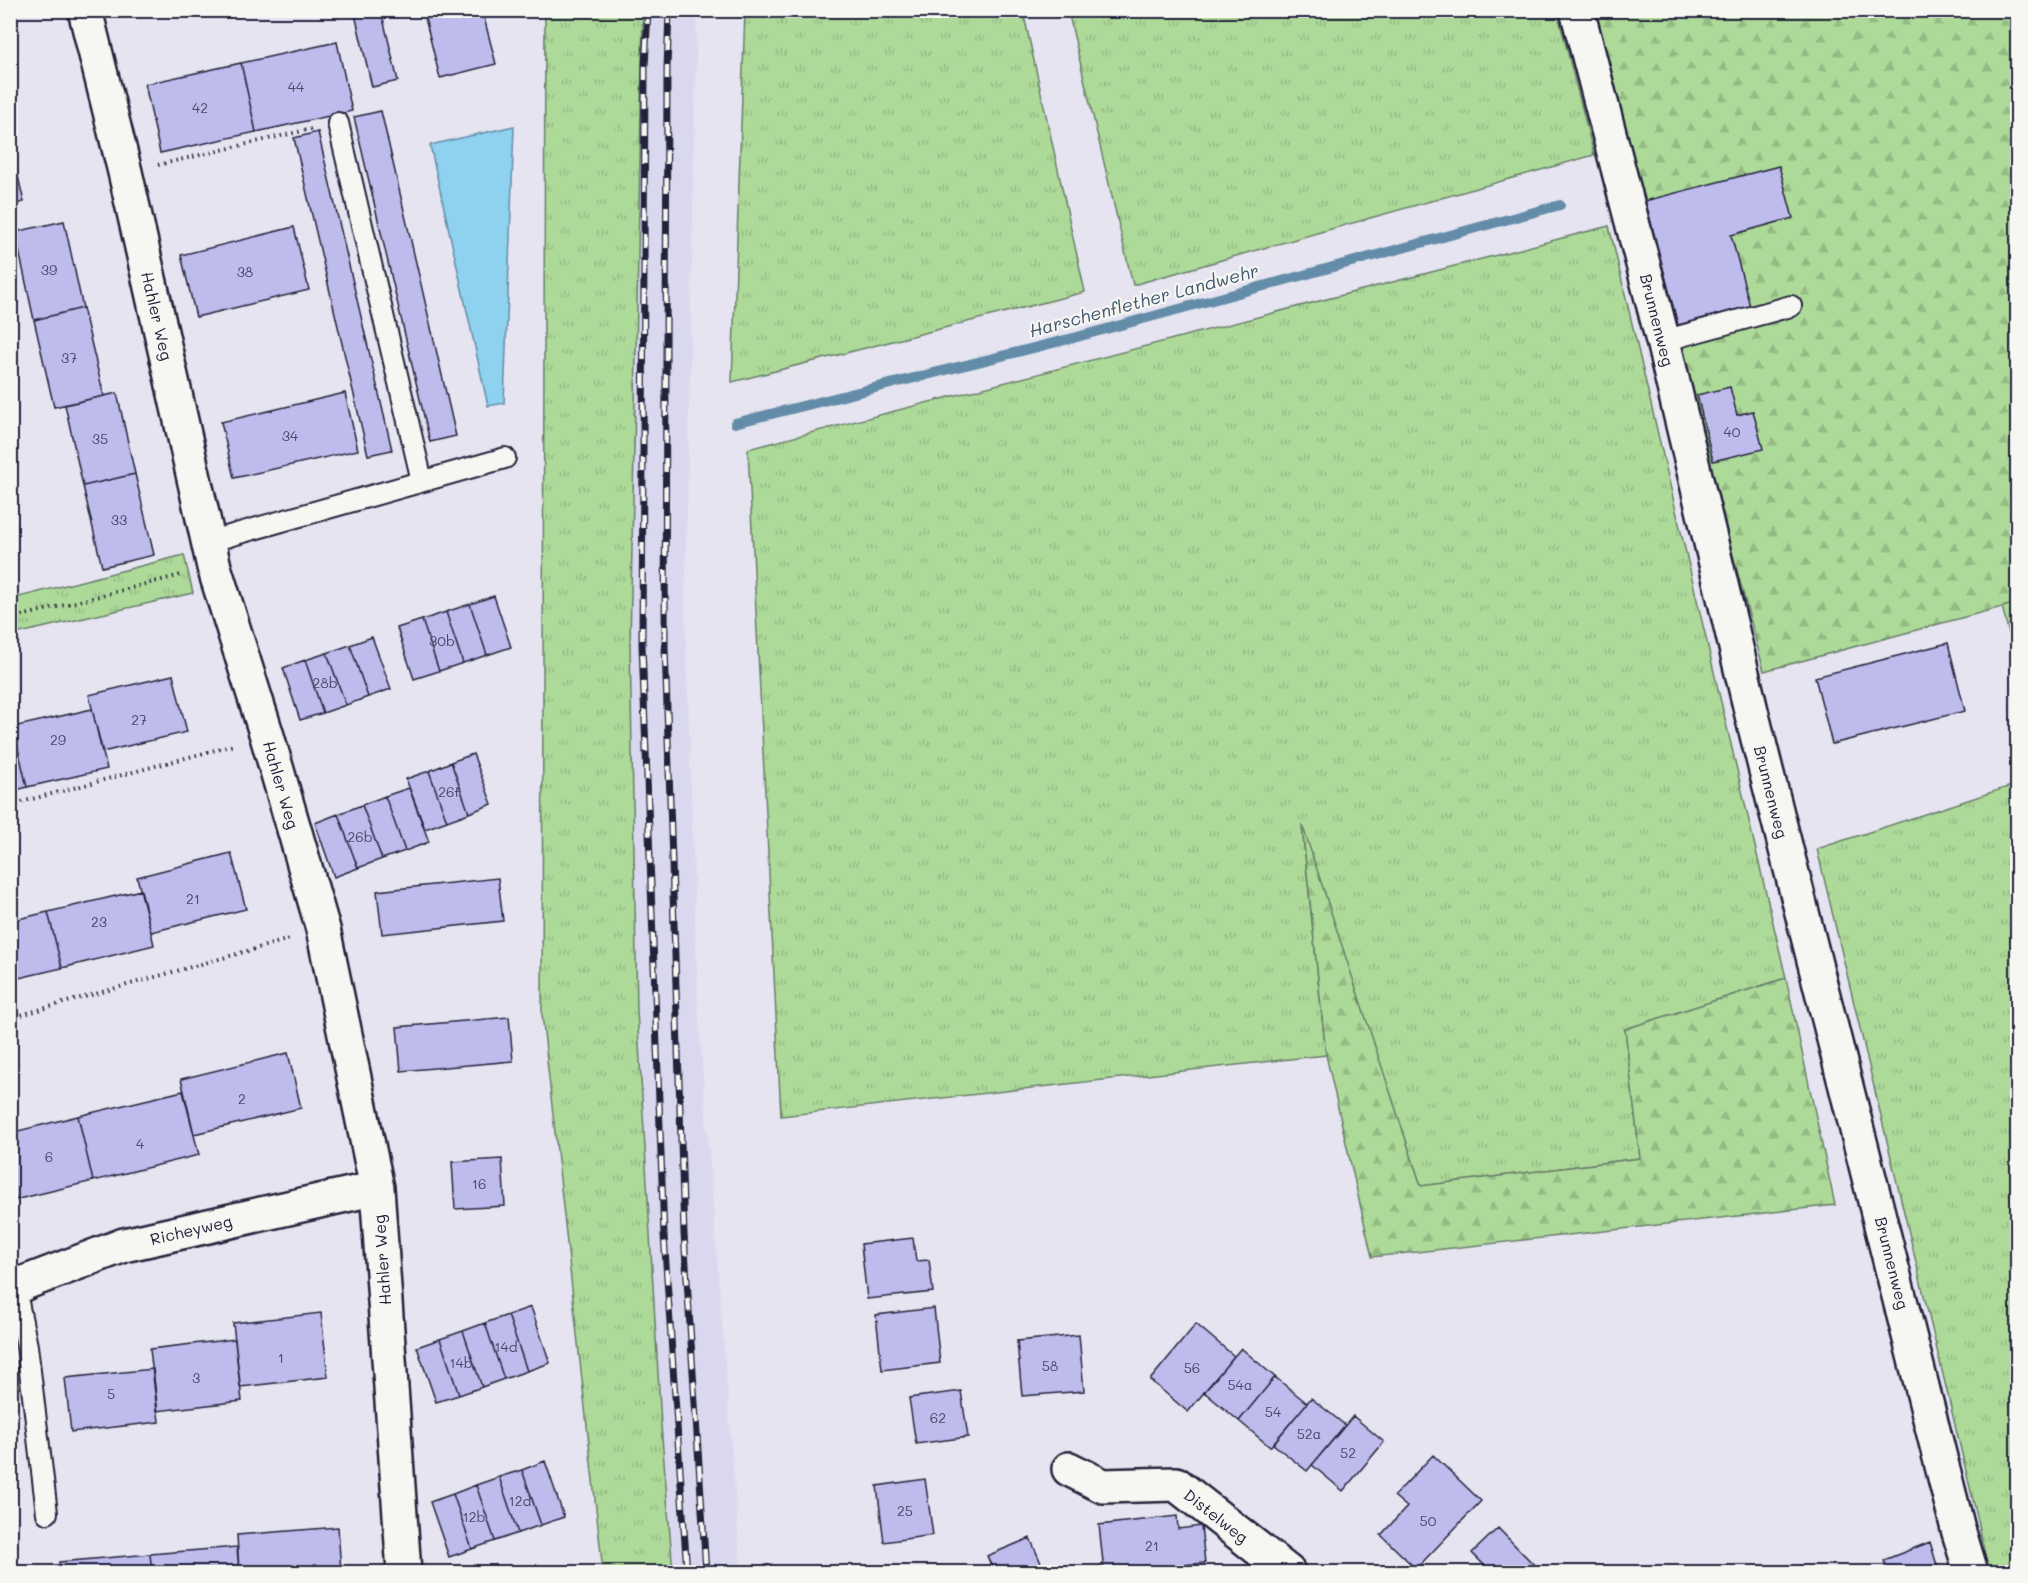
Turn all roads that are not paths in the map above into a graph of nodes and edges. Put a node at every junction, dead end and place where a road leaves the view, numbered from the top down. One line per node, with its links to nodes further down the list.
1 (85, 10): 8 (street, Hahler Weg)
2 (1577, 10): 5 (street, Brunnenweg)
3 (338, 123): 7 (lane)
4 (1791, 306): 5 (lane)
5 (1663, 341): 15 (street, Brunnenweg)
6 (505, 458): 7 (lane)
7 (422, 481): 8 (lane)
8 (211, 555): 9 (street, Hahler Weg)
9 (377, 1188): 10 (street, Richeyweg); 13 (street, Hahler Weg)
10 (13, 1289): 12 (lane)
11 (1069, 1469): 14 (street, Distelweg)
12 (46, 1513)
13 (404, 1572)
14 (1288, 1572)
15 (1971, 1572)

